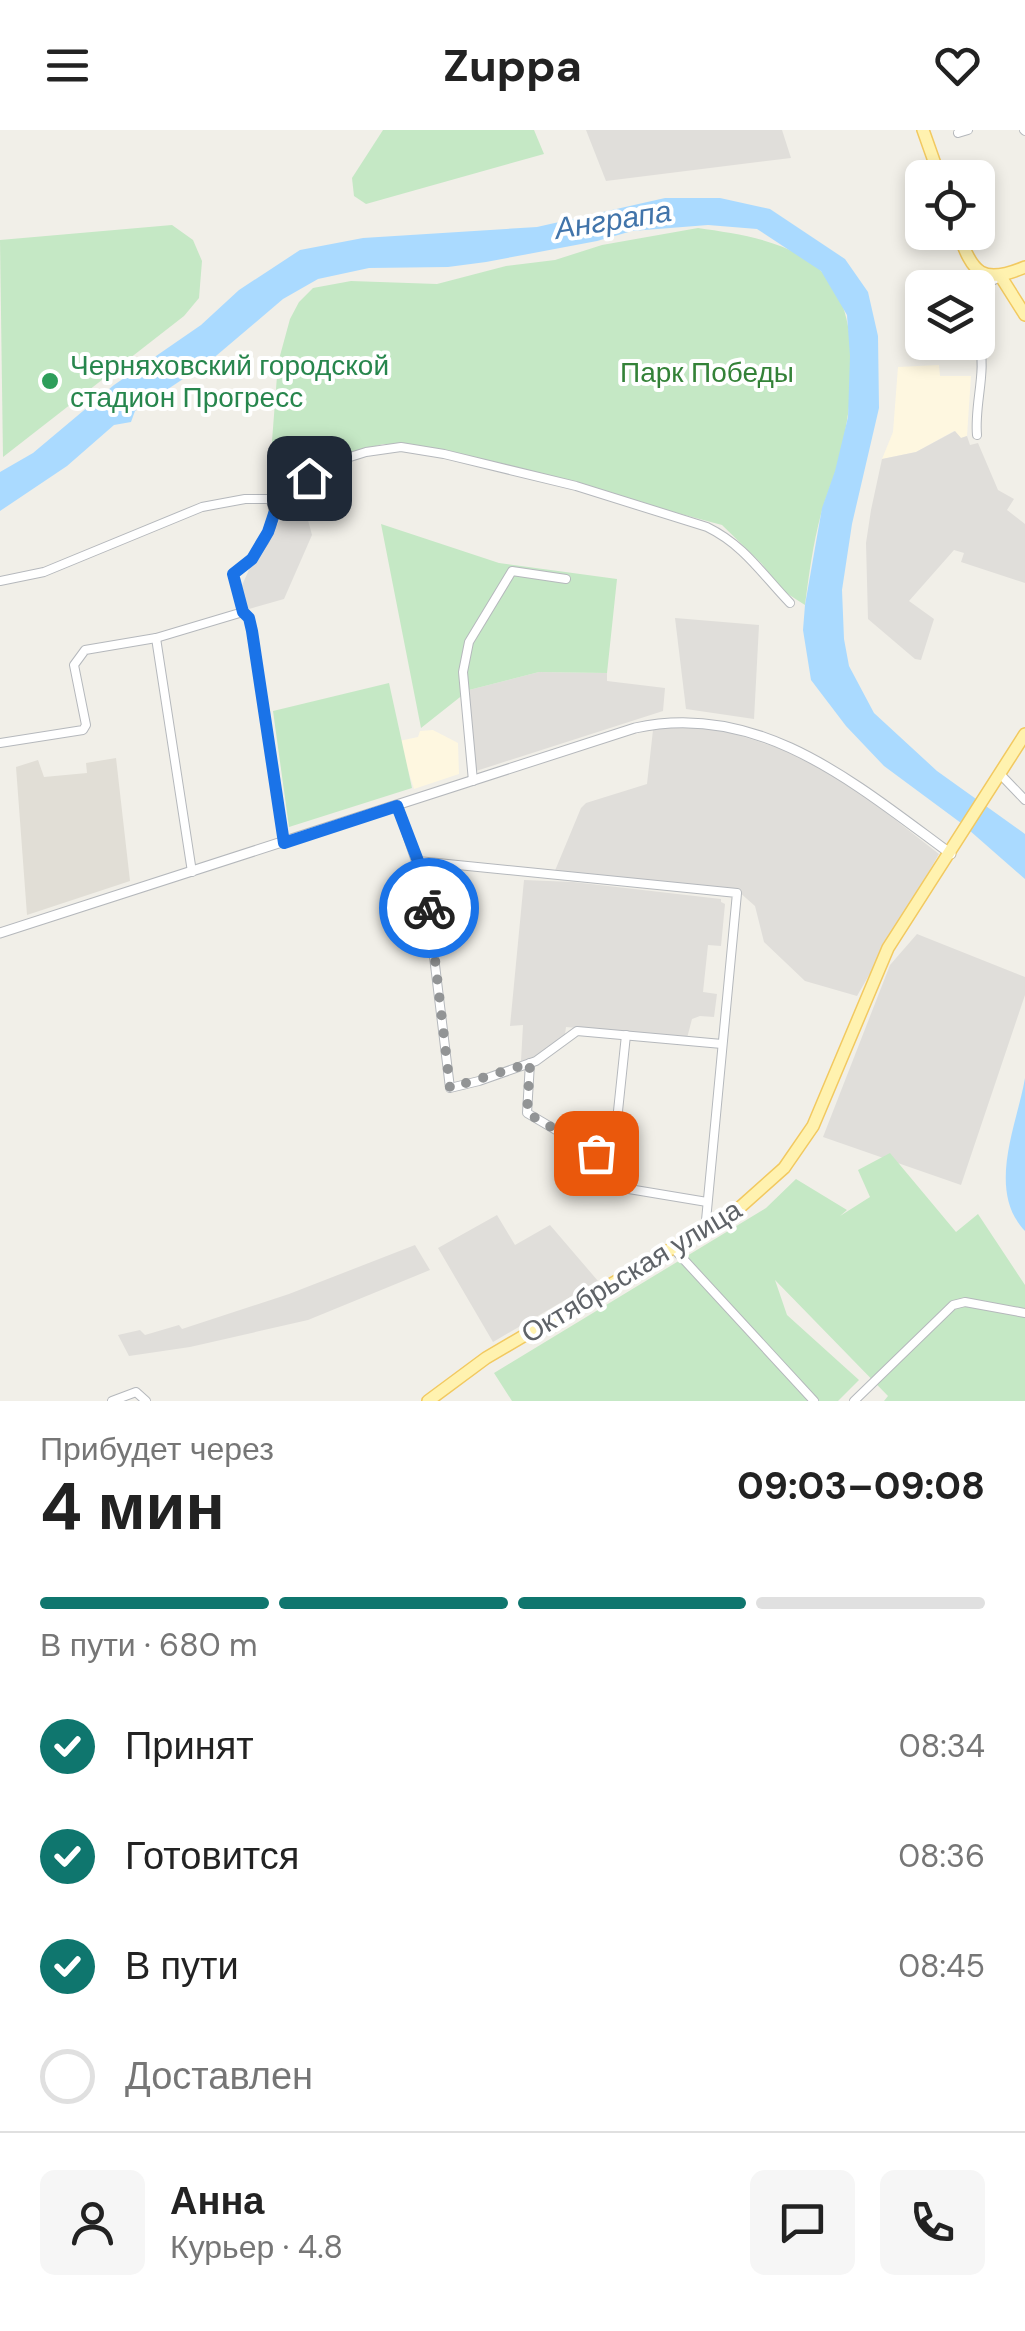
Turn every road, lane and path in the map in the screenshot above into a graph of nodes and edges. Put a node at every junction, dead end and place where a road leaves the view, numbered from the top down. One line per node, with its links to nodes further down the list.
1 (923, 130): 4 (main road)
2 (968, 130): 3 (street)
3 (958, 133)
4 (934, 160)
5 (966, 250): 7 (main road)
6 (1025, 267): 7 (main road)
7 (1000, 277): 8 (street); 9 (main road)
8 (995, 280)
9 (1025, 316)
10 (981, 360): 11 (street)
11 (978, 435)
12 (274, 508): 14 (street); 15 (street); 16 (street)
13 (566, 579): 21 (street)
14 (0, 580)
15 (790, 603)
16 (243, 612): 17 (street); 24 (street)
17 (156, 638): 19 (street); 27 (street)
18 (1025, 734): 20 (main road, Октябрьская улица)
19 (0, 743)
20 (1001, 775): 22 (street); 25 (main road, Октябрьская улица)
21 (472, 780): 23 (street); 25 (street)
22 (1025, 800)
23 (397, 806): 24 (street); 26 (street)
24 (284, 843): 27 (street)
25 (954, 849): 36 (main road, Октябрьская улица)
26 (418, 861): 30 (street); 31 (street)
27 (192, 872): 28 (street)
28 (0, 933)
29 (626, 1035): 30 (street); 31 (street); 33 (street)
30 (722, 1044): 35 (street)
31 (530, 1063): 32 (street)
32 (602, 1156): 33 (street); 34 (street)
33 (613, 1158): 34 (street)
34 (610, 1187): 35 (street)
35 (708, 1202): 36 (street)
36 (705, 1231): 37 (main road, Октябрьская улица)
37 (675, 1250): 41 (main road, Октябрьская улица); 42 (street)
38 (1025, 1314): 43 (street)
39 (112, 1401): 40 (street)
40 (146, 1401)
41 (428, 1401)
42 (814, 1401)
43 (854, 1401)

